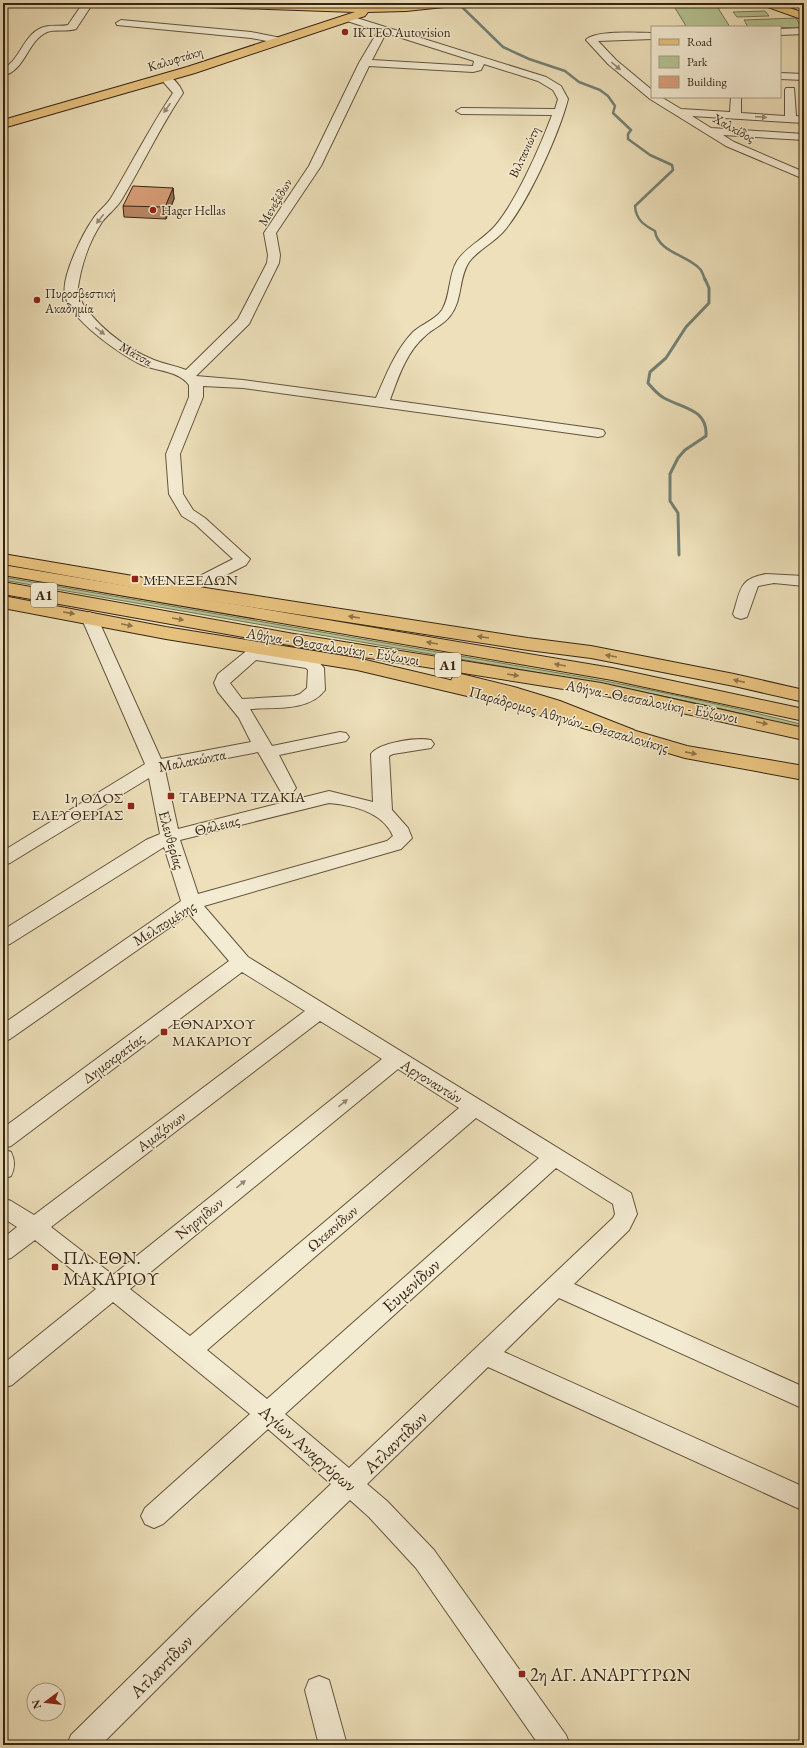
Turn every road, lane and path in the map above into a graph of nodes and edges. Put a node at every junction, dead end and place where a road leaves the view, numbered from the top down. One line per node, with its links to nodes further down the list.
1 (88, 3): 19 (street)
2 (176, 3): 5 (main road)
3 (454, 3): 6 (main road)
4 (766, 3): 8 (main road)
5 (295, 5): 7 (main road)
6 (399, 6): 7 (main road)
7 (355, 13): 10 (street, Βιλτανιώτη); 14 (main road, Καλυφτάκη)
8 (804, 17)
9 (121, 23): 14 (street)
10 (383, 30): 16 (street, Βιλτανιώτη); 18 (street, Μενεξέδων)
11 (804, 31): 12 (street)
12 (781, 32)
13 (651, 36): 24 (street, Χαλκίδος, one-way to 24)
14 (277, 40): 22 (main road, Καλυφτάκη)
15 (460, 42): 16 (street)
16 (440, 47): 17 (street, Βιλτανιώτη)
17 (480, 60): 18 (street); 28 (street, Βιλτανιώτη)
18 (364, 63): 41 (street, Μενεξέδων)
19 (3, 73)
20 (781, 76): 21 (street)
21 (804, 77)
22 (165, 78): 33 (main road, Καλυφτάκη); 41 (street, Μάτσα, one-way to 41)
23 (790, 90): 31 (street)
24 (651, 94)
25 (656, 98): 29 (street, Χαλκίδος)
26 (736, 98): 30 (street)
27 (461, 111): 28 (street)
28 (559, 112): 42 (street, Βιλτανιώτη)
29 (680, 112): 30 (street); 34 (street, Χαλκίδος)
30 (735, 115): 31 (street, one-way to 31)
31 (792, 119): 32 (street)
32 (804, 120)
33 (3, 124)
34 (708, 130): 35 (street); 36 (street, Χαλκίδος)
35 (804, 137)
36 (723, 140): 37 (street); 39 (street, Χαλκίδος)
37 (762, 143): 38 (street); 39 (street)
38 (804, 147)
39 (753, 154): 40 (street, Χαλκίδος)
40 (804, 176)
41 (192, 379): 42 (street); 48 (street)
42 (381, 404): 43 (street)
43 (598, 433)
44 (3, 559): 48 (main road)
45 (3, 570): 54 (main road, Αθήνα - Θεσσαλονίκη - Εύζωνοι / Α1, one-way to 45)
46 (804, 581): 50 (street)
47 (3, 588): 52 (main road, Αθήνα - Θεσσαλονίκη - Εύζωνοι / Α1, one-way to 52)
48 (186, 591): 55 (main road, one-way to 48)
49 (3, 602): 51 (main road, Παράδρομος Αθηνών - Θεσσαλονίκης, one-way to 51)
50 (741, 614)
51 (89, 617): 53 (main road, Παράδρομος Αθηνών - Θεσσαλονίκης, one-way to 53); 64 (street, Ελευθερίας)
52 (294, 640): 59 (main road); 60 (main road, Αθήνα - Θεσσαλονίκη - Εύζωνοι / Α1, one-way to 60)
53 (257, 652): 56 (street); 56 (street); 59 (main road, Παράδρομος Αθηνών - Θεσσαλονίκης)
54 (674, 687): 57 (main road); 58 (main road, Αθήνα - Θεσσαλονίκη - Εύζωνοι / Α1)
55 (804, 696)
56 (237, 704): 63 (street)
57 (804, 707)
58 (804, 715)
59 (627, 734): 65 (main road, Παράδρομος Αθηνών - Θεσσαλονίκης, one-way to 65)
60 (804, 734)
61 (340, 737): 63 (street, Μαλακώντα)
62 (425, 744): 67 (street)
63 (265, 749): 64 (street, Μαλακώντα); 66 (street)
64 (155, 766): 68 (street, Ελευθερίας); 69 (street, Μαλακώντα)
65 (804, 773)
66 (287, 788)
67 (383, 811): 68 (street, Θάλειας); 70 (street, Μελπομένης)
68 (170, 837): 70 (street, Ελευθερίας); 71 (street, Θάλειας)
69 (3, 859)
70 (191, 903): 72 (street, Ελευθερίας); 74 (street, Μελπομένης)
71 (3, 939)
72 (242, 962): 73 (street, Αργοναυτών); 77 (street, Δημοκρατίας)
73 (319, 1011): 75 (street, Αργοναυτών); 83 (street, Αμαζόνων)
74 (3, 1034)
75 (396, 1059): 76 (street, Αργοναυτών); 86 (street, Νηρηίδων, one-way to 75)
76 (474, 1107): 78 (street, Αργοναυτών); 87 (street, Ωκεανίδων)
77 (3, 1140)
78 (554, 1157): 81 (street, Αργοναυτών); 91 (street, Ευμενίδων)
79 (3, 1158): 80 (street)
80 (3, 1170)
81 (623, 1199): 85 (street, Ατλαντίδων)
82 (3, 1207): 83 (street, Αγίων Αναργύρων)
83 (34, 1227): 84 (street, Αμαζόνων); 86 (street, Αγίων Αναργύρων)
84 (3, 1251)
85 (556, 1286): 88 (street, Ατλαντίδων); 90 (street)
86 (113, 1288): 87 (street, Αγίων Αναργύρων); 89 (street, Νηρηίδων)
87 (190, 1350): 91 (street, Αγίων Αναργύρων)
88 (484, 1354): 92 (street, Ατλαντίδων); 93 (street)
89 (3, 1378)
90 (804, 1398)
91 (267, 1413): 92 (street, Αγίων Αναργύρων); 94 (street, Ευμενίδων)
92 (350, 1485): 96 (street, Ατλαντίδων); 98 (street, Αγίων Αναργύρων)
93 (804, 1499)
94 (154, 1516)
95 (319, 1690): 97 (street)
96 (81, 1745)
97 (333, 1745)
98 (556, 1745)

